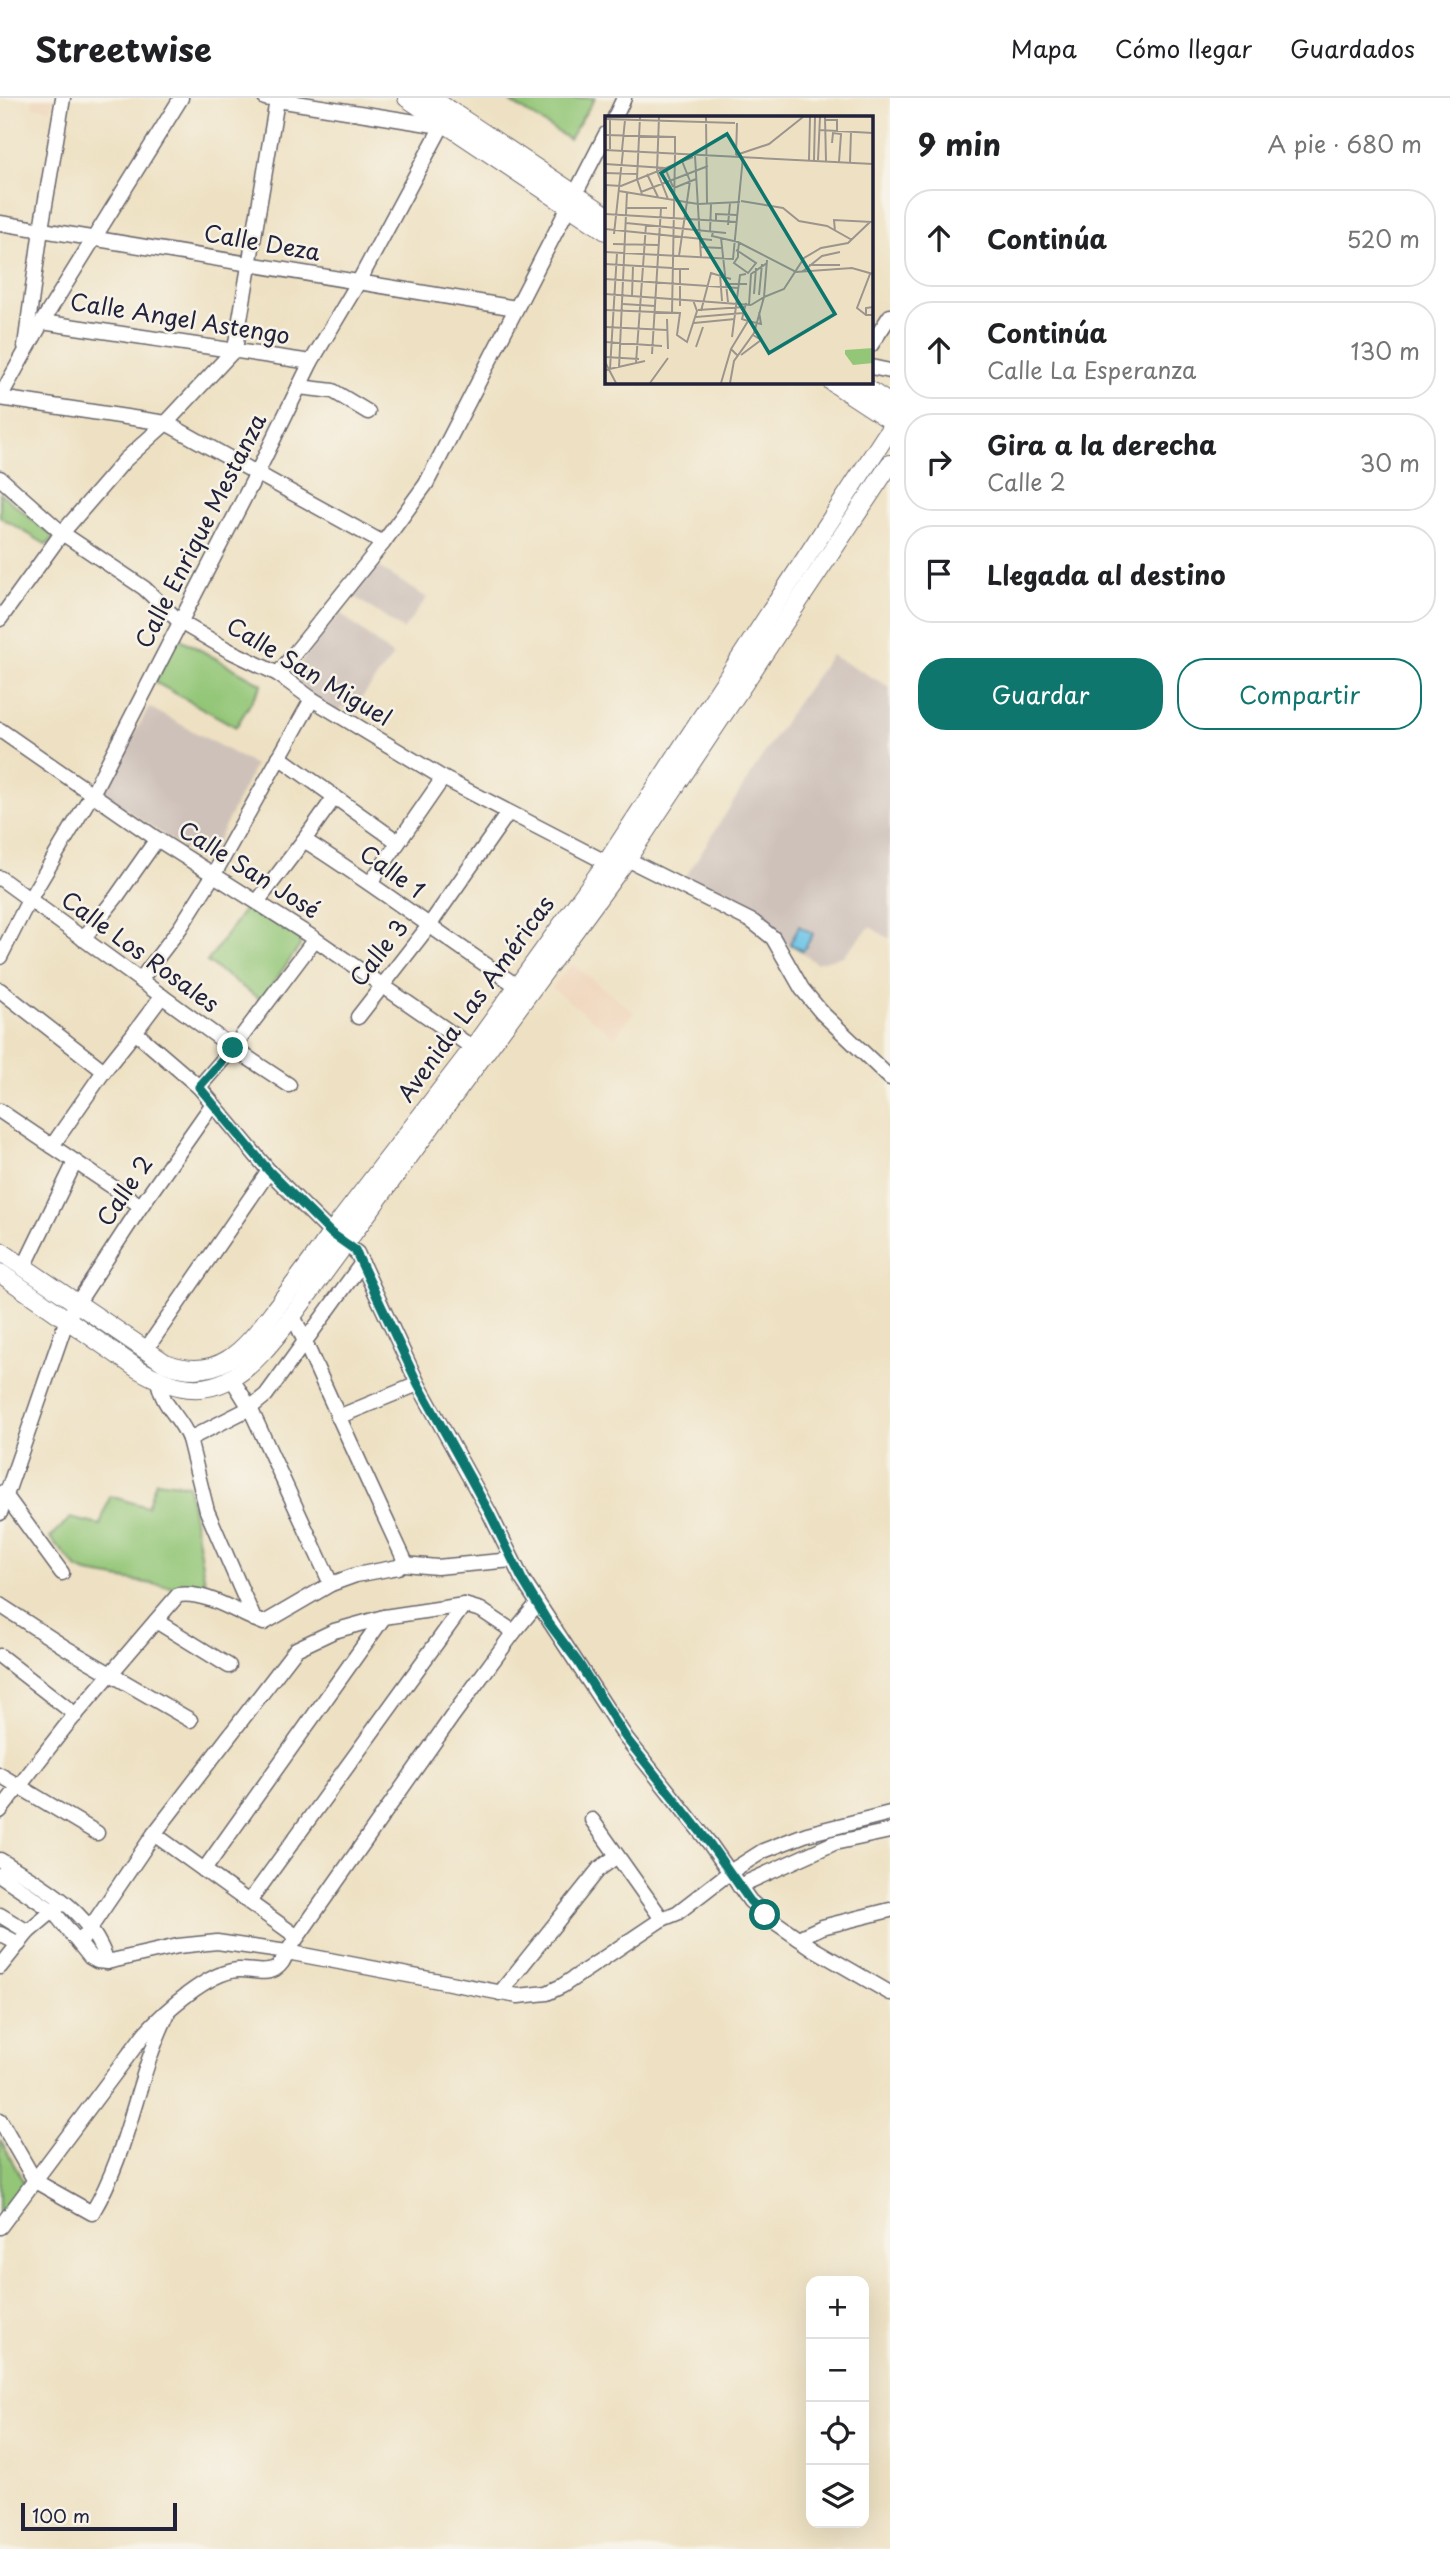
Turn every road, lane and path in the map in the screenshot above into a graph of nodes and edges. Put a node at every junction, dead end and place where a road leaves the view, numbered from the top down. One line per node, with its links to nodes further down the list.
1 (63, 98): 13 (street)
2 (181, 98): 15 (street)
3 (407, 98): 8 (main road)
4 (431, 98): 8 (main road)
5 (624, 98): 7 (street)
6 (271, 99): 8 (street); 16 (street)
7 (615, 116)
8 (451, 123): 10 (main road); 17 (street, Calle Enrique Mestanza)
9 (605, 138): 10 (street)
10 (573, 201): 11 (main road); 14 (main road); 18 (street)
11 (605, 214)
12 (0, 223): 13 (street, Calle Deza)
13 (41, 229): 15 (street, Calle Deza); 23 (street)
14 (605, 229)
15 (93, 238): 16 (street, Calle Deza); 20 (street)
16 (250, 264): 17 (street, Calle Deza); 22 (street)
17 (358, 283): 18 (street, Calle Deza); 24 (street, Calle Enrique Mestanza)
18 (516, 308): 39 (street)
19 (890, 316): 21 (street)
20 (42, 322): 22 (street, Calle Angel Astengo); 23 (street)
21 (872, 343)
22 (235, 349): 24 (street, Calle Angel Astengo); 33 (street)
23 (24, 355): 30 (street)
24 (311, 362): 29 (street, Calle Enrique Mestanza)
25 (872, 367): 26 (street)
26 (890, 370)
27 (834, 383): 32 (main road)
28 (857, 383): 32 (main road)
29 (299, 387): 31 (street); 36 (street, Calle Enrique Mestanza)
30 (0, 397): 33 (street)
31 (368, 412)
32 (886, 412): 34 (main road)
33 (166, 423): 36 (street); 38 (street)
34 (886, 435): 49 (main road, Avenida Las Américas)
35 (890, 464): 49 (main road, Avenida Las Américas)
36 (257, 473): 39 (street); 41 (street, Calle Enrique Mestanza)
37 (0, 478): 38 (street, Calle San Miguel)
38 (62, 533): 40 (street); 41 (street, Calle San Miguel)
39 (383, 543): 42 (street)
40 (0, 619)
41 (180, 622): 42 (street, Calle San Miguel); 47 (street, Calle Enrique Mestanza)
42 (278, 674): 43 (street, Calle San Miguel)
43 (312, 699): 45 (street); 46 (street, Calle San Miguel)
44 (0, 730): 47 (street, Calle San José)
45 (279, 757): 48 (street); 55 (street)
46 (443, 778): 50 (street, Calle San Miguel); 53 (street)
47 (92, 794): 51 (street, Calle San José); 58 (street, Calle Enrique Mestanza)
48 (334, 798): 52 (street); 53 (street)
49 (654, 804): 54 (main road, Avenida Las Américas)
50 (508, 813): 54 (street, Calle San Miguel); 60 (street, Calle 3)
51 (157, 839): 55 (street, Calle San José); 61 (street)
52 (304, 840): 57 (street, Calle 1); 59 (street)
53 (398, 842): 57 (street)
54 (618, 863): 66 (main road, Avenida Las Américas); 74 (street, Calle San Miguel); 83 (main road, Avenida Las Américas)
55 (214, 874): 59 (street, Calle San José); 64 (street)
56 (0, 878): 58 (street, Calle Los Rosales)
57 (371, 882): 60 (street, Calle 1)
58 (29, 900): 61 (street, Calle Los Rosales); 63 (street, Calle Enrique Mestanza)
59 (257, 902): 62 (street, Calle San José)
60 (428, 927): 65 (street, Calle 3); 66 (street, Calle 1)
61 (83, 939): 64 (street, Calle Los Rosales)
62 (315, 939): 65 (street, Calle San José); 71 (street)
63 (0, 957)
64 (141, 979): 68 (street, Calle Los Rosales)
65 (383, 986): 69 (street, Calle 3); 72 (street, Calle San José)
66 (517, 986): 72 (main road, Avenida Las Américas)
67 (0, 990): 73 (street)
68 (162, 996): 70 (street); 71 (street, Calle Los Rosales)
69 (358, 1017)
70 (135, 1032): 73 (street); 76 (street)
71 (233, 1048): 75 (street, Calle Los Rosales); 76 (street)
72 (473, 1048): 83 (main road, Avenida Las Américas)
73 (104, 1071): 79 (street)
74 (890, 1078)
75 (289, 1085)
76 (199, 1087): 77 (street)
77 (212, 1105): 81 (street); 82 (street, Calle 2)
78 (0, 1111): 79 (street)
79 (52, 1146): 80 (street)
80 (75, 1162): 82 (street); 86 (street)
81 (269, 1171): 83 (street); 91 (street)
82 (141, 1206): 88 (street, Calle 2)
83 (337, 1238): 85 (street); 89 (main road, Avenida Las Américas); 91 (main road, Avenida Las Américas)
84 (0, 1251): 86 (main road, Avenida Las Américas)
85 (362, 1263): 90 (street); 94 (street)
86 (24, 1267): 88 (main road, Avenida Las Américas)
87 (0, 1273): 88 (main road, Avenida Las Américas)
88 (72, 1312): 91 (main road, Avenida Las Américas); 93 (main road, Avenida Las Américas); 98 (street, Calle 2)
89 (293, 1315): 90 (street); 92 (main road, Avenida Las Américas)
90 (304, 1340): 95 (street); 96 (street)
91 (145, 1351)
92 (232, 1379): 93 (main road, Avenida Las Américas); 95 (street)
93 (158, 1380): 97 (street)
94 (418, 1384): 96 (street); 100 (street)
95 (250, 1408): 97 (street); 103 (street)
96 (338, 1417): 101 (street)
97 (189, 1440): 108 (street)
98 (3, 1492): 99 (street, Calle 2); 102 (street)
99 (0, 1513)
100 (512, 1560): 101 (street); 104 (street)
101 (404, 1564): 103 (street)
102 (62, 1573)
103 (331, 1584): 108 (street)
104 (537, 1604): 110 (street); 127 (street)
105 (0, 1605): 113 (street)
106 (464, 1605): 107 (street); 110 (street); 131 (street)
107 (384, 1617): 123 (street); 126 (street)
108 (254, 1619): 109 (street)
109 (156, 1620): 112 (street); 113 (street)
110 (514, 1632): 138 (street)
111 (0, 1656): 114 (street)
112 (229, 1666)
113 (112, 1674): 114 (street); 115 (street)
114 (76, 1715): 117 (street)
115 (190, 1720)
116 (0, 1775): 117 (street)
117 (18, 1787): 118 (street); 122 (street)
118 (0, 1811)
119 (890, 1813): 127 (street)
120 (592, 1820): 124 (street)
121 (890, 1831): 129 (street)
122 (97, 1833)
123 (154, 1834): 126 (street); 136 (street)
124 (617, 1856): 135 (street); 145 (street)
125 (0, 1860): 130 (street)
126 (204, 1870): 131 (street)
127 (730, 1872): 129 (street); 135 (street)
128 (0, 1875): 133 (street)
129 (739, 1886): 140 (street)
130 (65, 1900): 133 (street); 136 (street)
131 (249, 1902): 138 (street)
132 (890, 1910): 140 (street)
133 (53, 1911): 139 (street); 141 (street)
134 (0, 1915): 139 (street)
135 (662, 1919): 145 (street)
136 (90, 1928): 141 (street); 143 (street)
137 (0, 1934): 139 (street)
138 (296, 1936): 142 (street)
139 (24, 1938): 144 (street)
140 (798, 1938): 146 (street)
141 (80, 1943): 143 (street)
142 (287, 1952): 143 (street); 145 (street); 147 (street)
143 (107, 1962)
144 (0, 1967)
145 (500, 1993)
146 (890, 1993)
147 (171, 2008): 149 (street); 149 (street)
148 (0, 2120): 149 (street)
149 (35, 2181): 150 (street)
150 (0, 2227)

